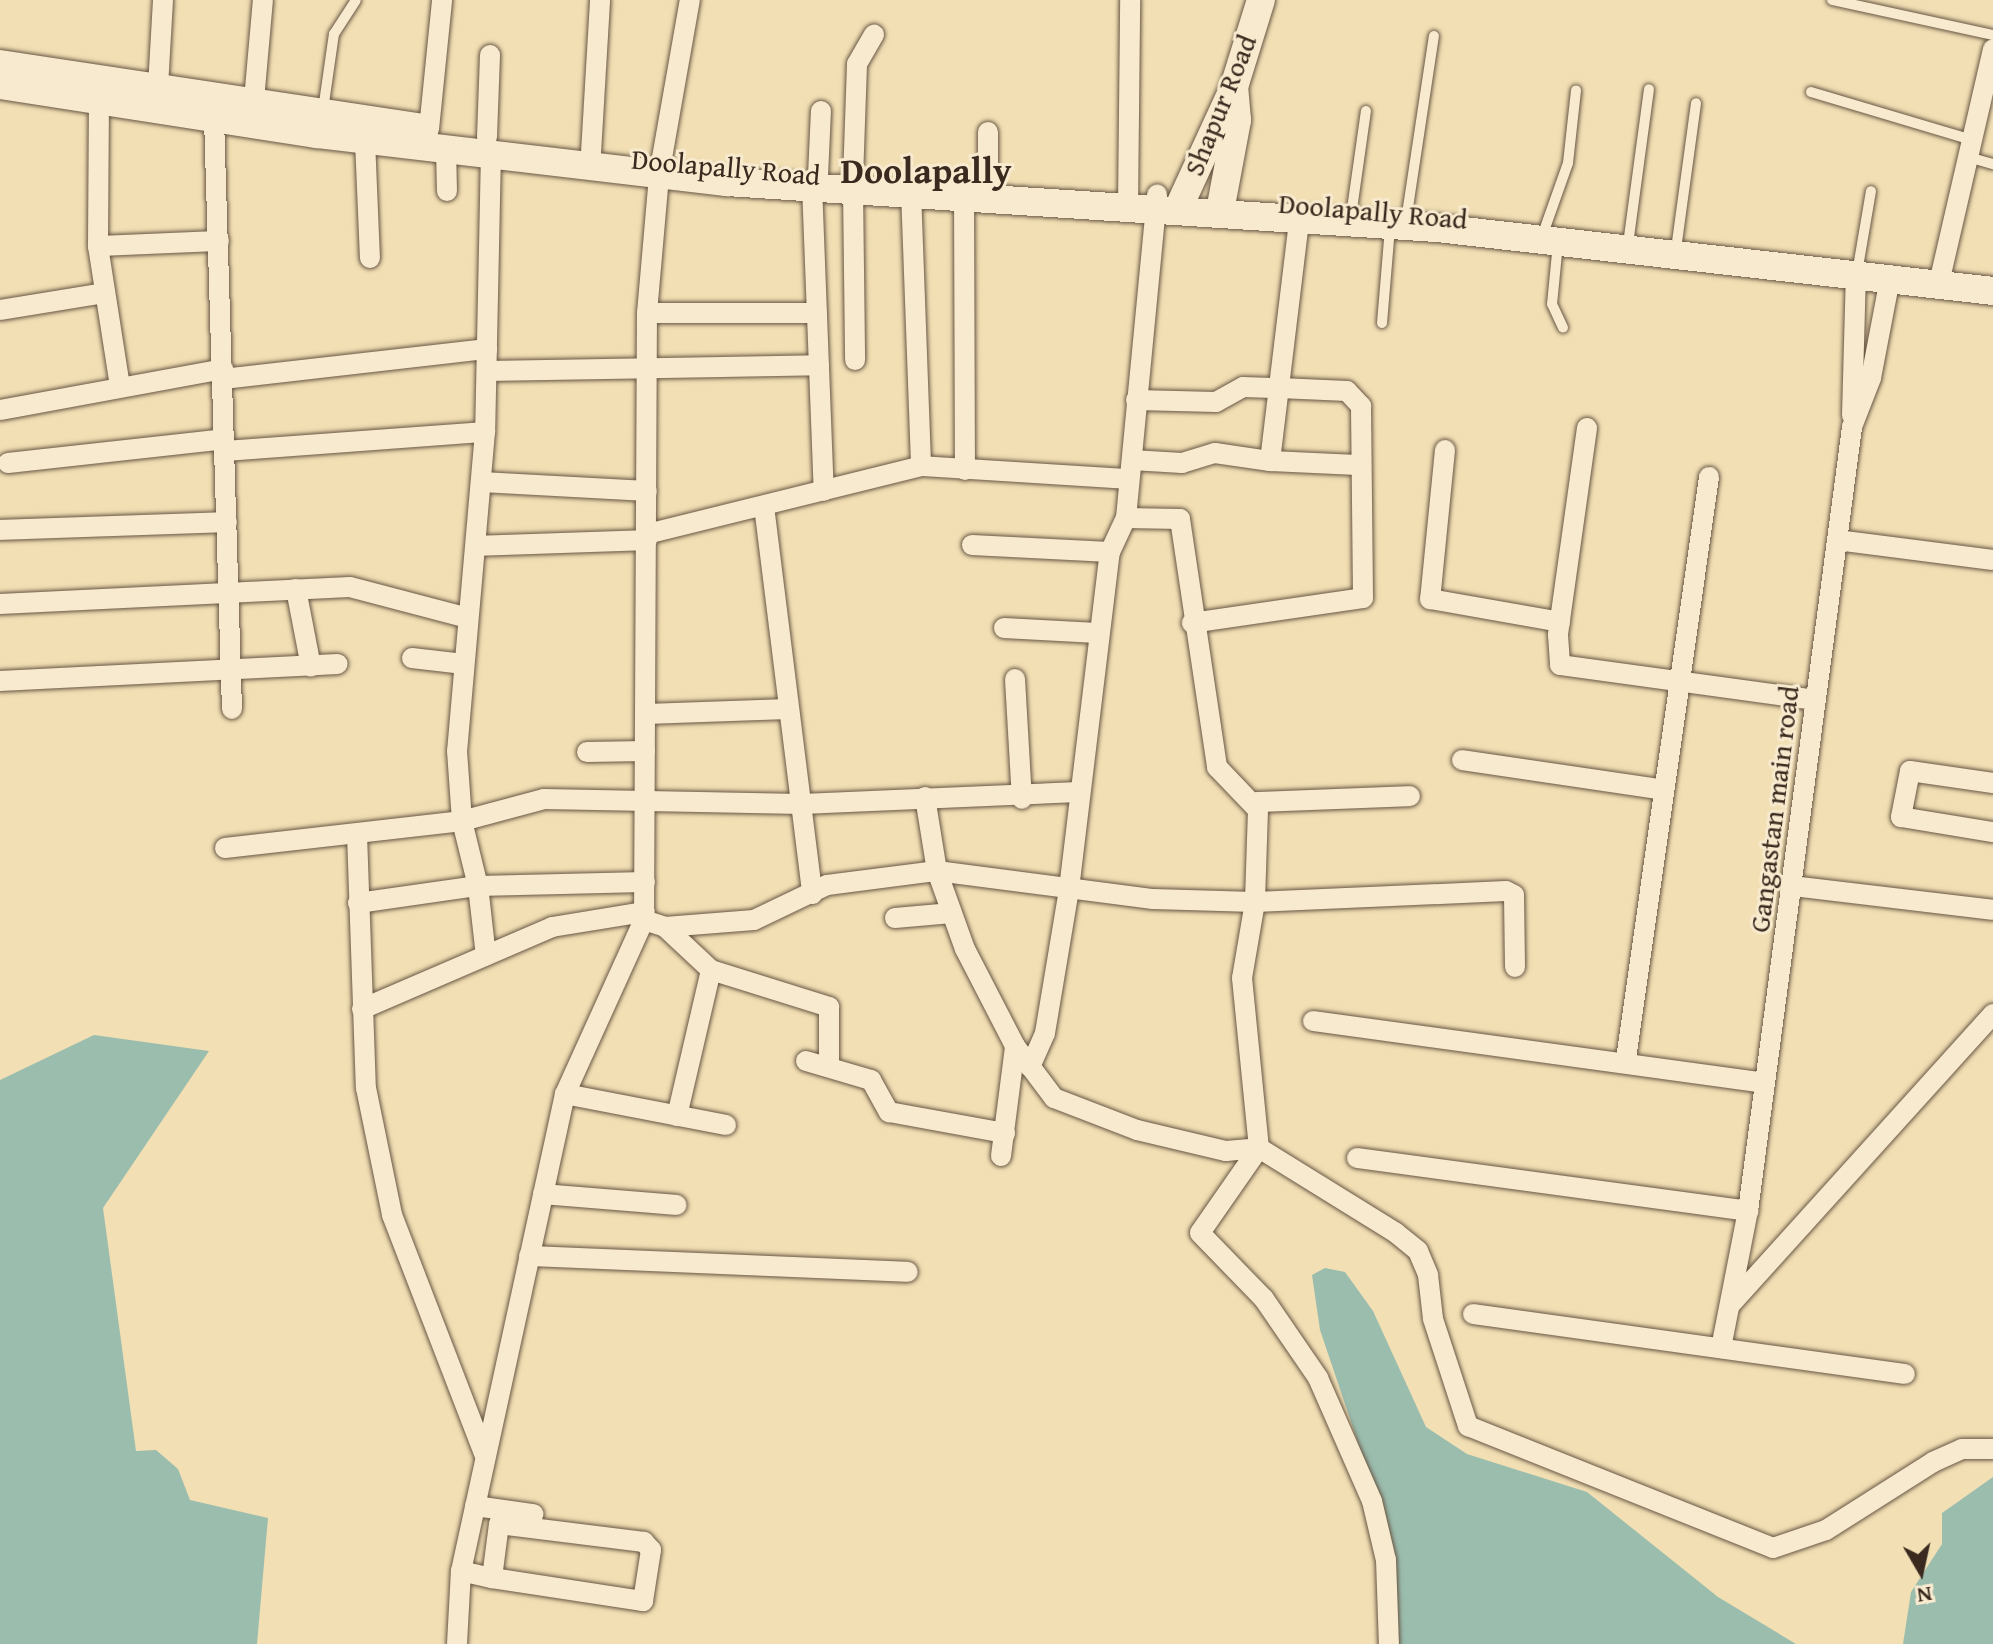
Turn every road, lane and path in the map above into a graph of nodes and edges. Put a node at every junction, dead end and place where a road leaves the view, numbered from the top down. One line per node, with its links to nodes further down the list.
1 (163, 0): 17 (street)
2 (263, 0): 23 (street)
3 (356, 0): 25 (lane)
4 (442, 0): 30 (street)
5 (600, 0): 34 (street)
6 (690, 0): 36 (street)
7 (1130, 0): 43 (street)
8 (1261, 0): 18 (main road, Shapur Road)
9 (1832, 0): 11 (lane)
10 (874, 34): 38 (street)
11 (1993, 35)
12 (1434, 36): 46 (lane)
13 (1993, 49): 33 (street)
14 (490, 55): 32 (street)
15 (0, 64): 17 (main road, Doolapally Road)
16 (0, 85): 22 (main road, Doolapally Road)
17 (158, 87): 23 (main road, Doolapally Road)
18 (1234, 87): 43 (main road, Shapur Road); 44 (main road)
19 (1649, 89): 49 (lane)
20 (1576, 90): 48 (lane)
21 (1811, 92): 33 (lane)
22 (99, 99): 28 (main road, Doolapally Road); 52 (street)
23 (254, 100): 25 (main road, Doolapally Road)
24 (1696, 103): 51 (lane)
25 (323, 110): 30 (main road, Doolapally Road)
26 (821, 111): 37 (street)
27 (1366, 111): 45 (lane)
28 (214, 118): 31 (main road, Doolapally Road); 50 (street)
29 (988, 132): 39 (street)
30 (438, 138): 31 (main road, Doolapally Road); 32 (main road, Doolapally Road); 40 (street)
31 (365, 140): 53 (street)
32 (489, 145): 34 (main road, Doolapally Road); 36 (main road, Doolapally Road); 64 (street)
33 (1967, 148): 35 (lane); 56 (street)
34 (591, 153): 36 (main road, Doolapally Road)
35 (1993, 164)
36 (660, 169): 37 (main road, Doolapally Road); 60 (street)
37 (815, 180): 38 (main road, Doolapally Road); 61 (street)
38 (853, 183): 39 (main road, Doolapally Road); 41 (main road, Doolapally Road); 65 (street)
39 (976, 190): 41 (main road, Doolapally Road); 43 (main road, Doolapally Road); 84 (street)
40 (447, 191)
41 (911, 191): 82 (street)
42 (1871, 191): 54 (lane)
43 (1155, 202): 44 (main road, Doolapally Road); 72 (street)
44 (1221, 205): 45 (main road, Doolapally Road); 47 (main road, Doolapally Road)
45 (1352, 209): 46 (main road, Doolapally Road)
46 (1398, 219): 47 (main road, Doolapally Road); 48 (main road, Doolapally Road); 62 (lane)
47 (1299, 220): 71 (street)
48 (1552, 234): 49 (main road, Doolapally Road); 54 (main road, Doolapally Road); 63 (lane)
49 (1629, 237): 51 (main road, Doolapally Road)
50 (219, 241): 52 (street); 69 (street)
51 (1677, 242): 54 (main road, Doolapally Road)
52 (98, 246): 58 (street)
53 (370, 258)
54 (1846, 274): 55 (main road, Doolapally Road); 74 (street)
55 (1890, 278): 56 (main road, Doolapally Road); 74 (street, Gangastan main road)
56 (1939, 283): 57 (main road, Doolapally Road)
57 (1993, 291)
58 (105, 293): 59 (street); 70 (street)
59 (0, 310)
60 (647, 313): 61 (street); 67 (street)
61 (817, 313): 66 (street)
62 (1382, 323)
63 (1563, 328)
64 (487, 349): 68 (street); 69 (street)
65 (855, 360)
66 (819, 365): 67 (street); 88 (street)
67 (647, 368): 68 (street); 87 (street)
68 (487, 371): 76 (street)
69 (223, 374): 70 (street); 77 (street)
70 (120, 386): 73 (street)
71 (1280, 388): 72 (street); 79 (street); 81 (street)
72 (1136, 400): 83 (street)
73 (0, 410)
74 (1852, 427): 94 (street, Gangastan main road)
75 (1587, 428): 103 (street)
76 (485, 432): 77 (street); 86 (street)
77 (225, 445): 80 (street); 91 (street)
78 (1445, 450): 103 (street)
79 (1270, 461): 81 (street); 83 (street)
80 (8, 463)
81 (1358, 465): 104 (street)
82 (921, 466): 84 (street); 88 (street)
83 (1130, 469): 84 (street); 90 (street)
84 (965, 470)
85 (1709, 477): 114 (street)
86 (482, 482): 87 (street); 96 (street)
87 (647, 491): 93 (street)
88 (824, 491): 89 (street)
89 (764, 506): 93 (street); 117 (street)
90 (1126, 518): 97 (street); 104 (street)
91 (227, 522): 92 (street); 100 (street)
92 (0, 530)
93 (647, 537): 96 (street); 118 (street)
94 (1837, 540): 98 (street); 115 (street, Gangastan main road)
95 (972, 545): 97 (street)
96 (476, 546): 102 (street)
97 (1110, 552): 106 (street)
98 (1993, 560)
99 (296, 589): 100 (street); 102 (street); 110 (street)
100 (229, 590): 101 (street); 111 (street)
101 (0, 604)
102 (468, 618): 109 (street)
103 (1560, 622): 114 (street)
104 (1192, 623): 129 (street)
105 (1004, 628): 106 (street)
106 (1097, 633): 124 (street)
107 (412, 658): 109 (street)
108 (338, 664): 110 (street)
109 (464, 664): 131 (street)
110 (311, 667): 111 (street)
111 (231, 674): 113 (street); 116 (street)
112 (1015, 679): 128 (street)
113 (0, 681)
114 (1678, 682): 115 (street); 123 (street)
115 (1815, 700): 138 (street, Gangastan main road)
116 (232, 709)
117 (788, 709): 118 (street); 130 (street)
118 (646, 714): 119 (street)
119 (645, 751): 120 (street); 127 (street)
120 (587, 752)
121 (1462, 760): 123 (street)
122 (1993, 783): 132 (street)
123 (1664, 790): 155 (street)
124 (1079, 792): 128 (street); 139 (street)
125 (1410, 796): 129 (street)
126 (925, 797): 128 (street); 130 (street); 135 (street)
127 (645, 798): 130 (street); 131 (street); 136 (street)
128 (1022, 799)
129 (1256, 802): 141 (street)
130 (802, 804): 140 (street)
131 (462, 821): 133 (street); 137 (street)
132 (1993, 832)
133 (357, 834): 134 (street); 142 (street)
134 (225, 848)
135 (937, 871): 139 (street); 140 (street); 144 (street)
136 (645, 882): 137 (street); 145 (street)
137 (478, 886): 142 (street); 148 (street)
138 (1793, 886): 143 (street); 159 (street, Gangastan main road)
139 (1069, 889): 141 (street); 158 (street)
140 (812, 894): 147 (street)
141 (1255, 902): 149 (street); 164 (street)
142 (358, 903): 151 (street)
143 (1993, 910)
144 (952, 913): 146 (street); 154 (street)
145 (644, 916): 147 (street); 148 (street); 160 (street)
146 (895, 918)
147 (665, 927): 150 (street)
148 (486, 956): 151 (street)
149 (1515, 967)
150 (711, 970): 157 (street); 161 (street)
151 (362, 1009): 177 (street)
152 (1993, 1015): 172 (street)
153 (1313, 1021): 155 (street)
154 (1015, 1046): 158 (street); 163 (street)
155 (1626, 1059): 159 (street)
156 (806, 1061): 157 (street)
157 (829, 1064): 163 (street)
158 (1030, 1067): 164 (street)
159 (1765, 1083): 169 (street, Gangastan main road)
160 (565, 1094): 161 (street); 167 (street)
161 (677, 1116): 162 (street)
162 (726, 1125)
163 (1005, 1133): 165 (street)
164 (1259, 1148): 176 (street); 183 (street)
165 (1001, 1156)
166 (1357, 1158): 169 (street)
167 (543, 1194): 168 (street); 170 (street)
168 (677, 1205)
169 (1748, 1211): 172 (street, Gangastan main road)
170 (529, 1256): 171 (street); 177 (street)
171 (908, 1272)
172 (1731, 1304): 174 (street, Gangastan main road)
173 (1473, 1314): 174 (street)
174 (1721, 1348): 175 (street)
175 (1905, 1374)
176 (1993, 1449)
177 (485, 1456): 178 (street)
178 (475, 1506): 179 (street); 180 (street)
179 (616, 1525)
180 (461, 1571): 181 (street); 182 (street)
181 (492, 1578): 181 (street)
182 (457, 1644)
183 (1389, 1644)

